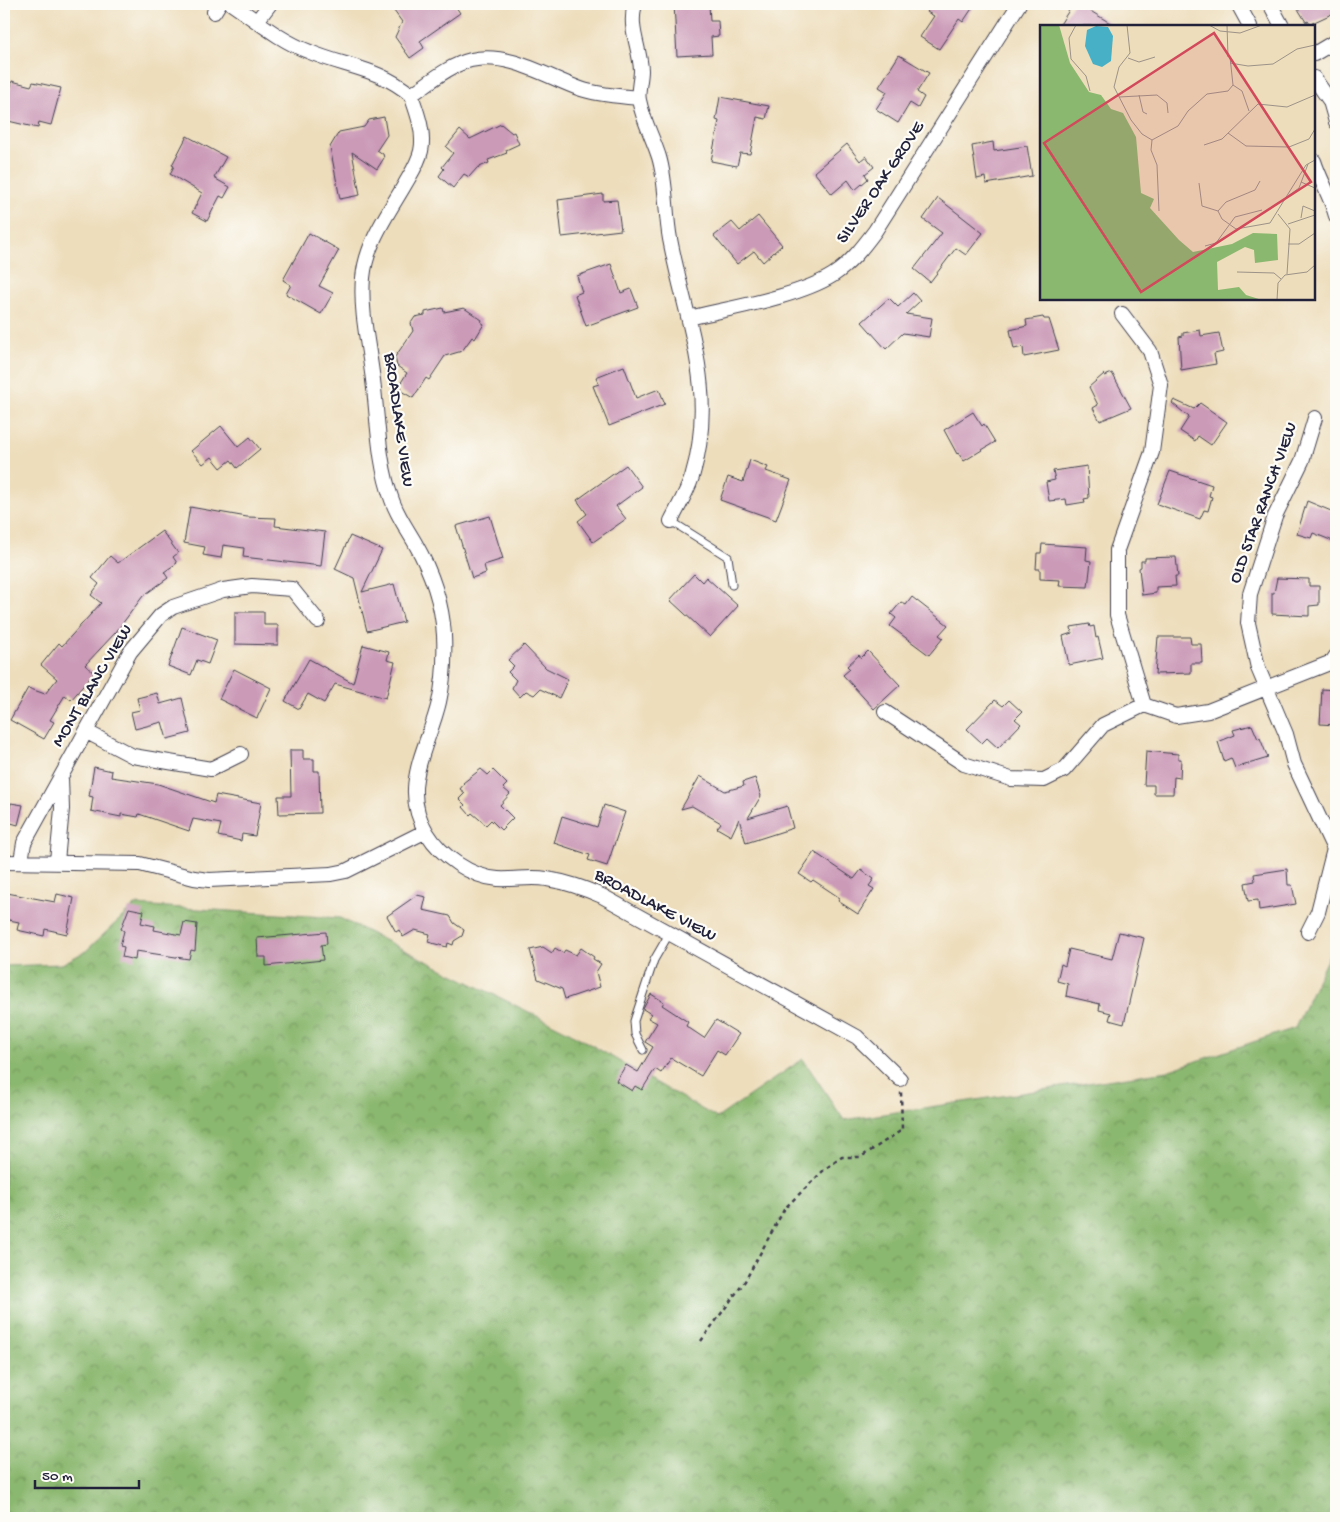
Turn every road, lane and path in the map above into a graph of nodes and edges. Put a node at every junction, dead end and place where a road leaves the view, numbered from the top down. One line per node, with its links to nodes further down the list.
1 (232, 4): 7 (street)
2 (270, 4): 7 (street)
3 (635, 4): 14 (street)
4 (1019, 4): 19 (street, SILVER OAK GROVE)
5 (1238, 4): 8 (street)
6 (1270, 4): 9 (street)
7 (257, 21): 13 (street)
8 (1249, 25)
9 (1281, 25)
10 (1336, 41): 11 (street)
11 (1315, 53)
12 (1315, 79): 15 (street)
13 (411, 95): 14 (street); 31 (street, BROADLAKE VIEW)
14 (638, 98): 19 (street)
15 (1336, 122)
16 (1315, 165): 17 (street)
17 (1335, 205)
18 (1122, 314): 26 (street)
19 (688, 318): 21 (street)
20 (1315, 418): 25 (street, OLD STAR RANCH VIEW)
21 (671, 521): 22 (lane)
22 (732, 585)
23 (318, 621): 28 (street, MONT BLANC VIEW)
24 (1336, 656): 25 (street)
25 (1268, 688): 26 (street); 35 (street, OLD STAR RANCH VIEW)
26 (1144, 705): 27 (street)
27 (886, 712)
28 (86, 732): 29 (street); 30 (street, MONT BLANC VIEW)
29 (241, 754)
30 (61, 776): 32 (street, MONT BLANC VIEW); 33 (street, MONT BLANC VIEW)
31 (426, 831): 33 (street); 36 (street, BROADLAKE VIEW)
32 (21, 861): 33 (street); 34 (street)
33 (57, 861)
34 (4, 862)
35 (1308, 932)
36 (669, 934): 37 (lane); 38 (street, BROADLAKE VIEW)
37 (643, 1050)
38 (900, 1079): 39 (path)
39 (701, 1341)

